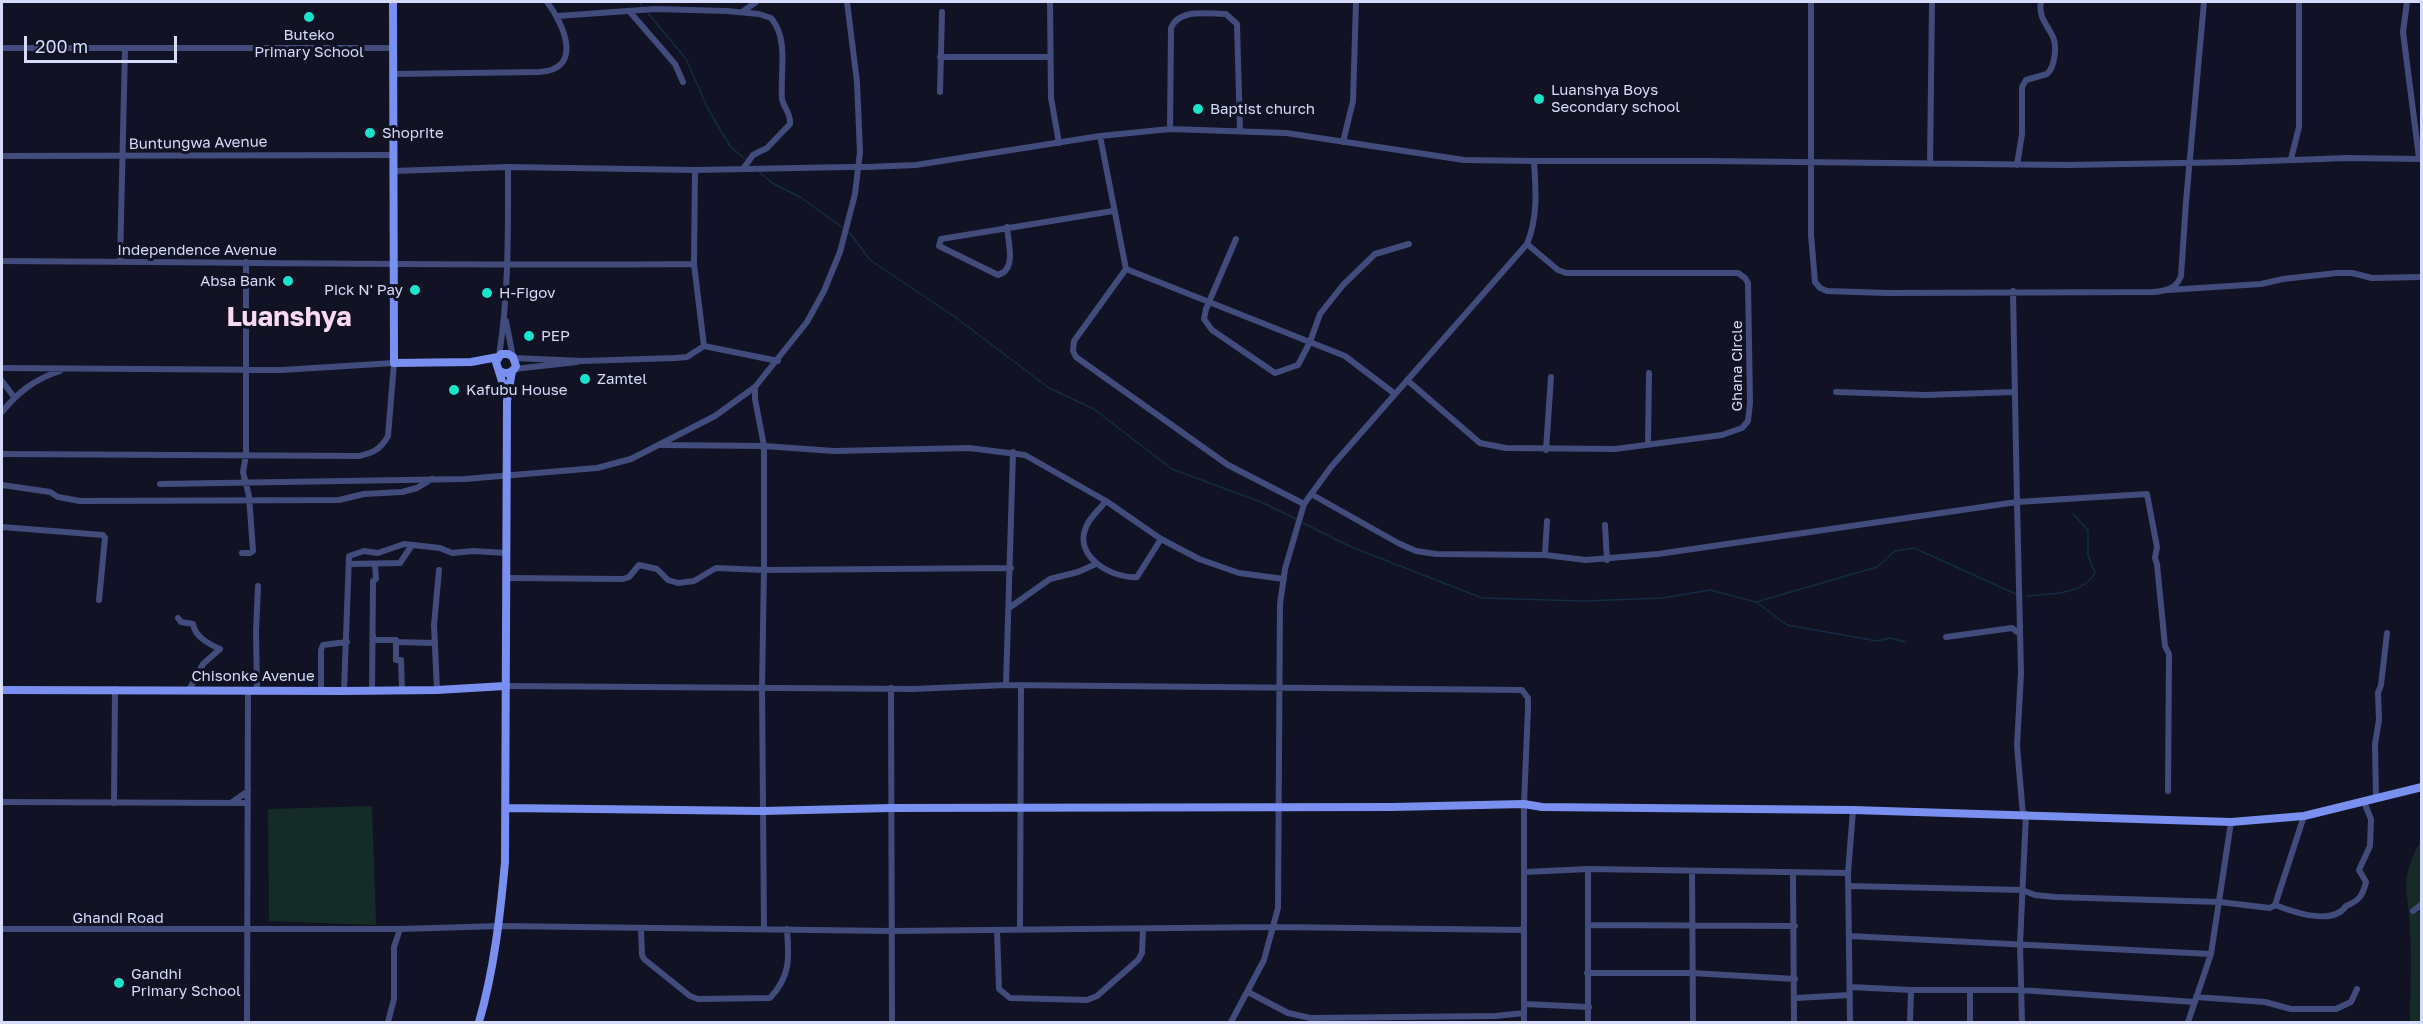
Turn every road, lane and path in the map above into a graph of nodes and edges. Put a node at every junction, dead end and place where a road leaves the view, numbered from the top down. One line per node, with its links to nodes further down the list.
1 (393, 2): 18 (street)
2 (547, 2): 16 (street)
3 (756, 2): 14 (street)
4 (847, 2): 66 (street)
5 (1050, 2): 21 (street)
6 (1356, 2): 28 (street)
7 (1812, 2): 36 (street)
8 (1932, 2): 38 (street)
9 (2042, 2): 39 (street)
10 (2204, 2): 37 (street)
11 (2299, 2): 34 (street)
12 (2407, 2): 33 (street)
13 (630, 12): 14 (street); 16 (street); 23 (street)
14 (742, 12): 41 (street)
15 (942, 12): 20 (street)
16 (558, 16): 22 (street)
17 (2, 48): 19 (street)
18 (392, 48): 19 (street); 22 (street)
19 (125, 49): 32 (street)
20 (940, 57): 21 (street); 24 (street)
21 (1050, 57): 29 (street)
22 (393, 74): 30 (street)
23 (683, 82)
24 (940, 92)
25 (1170, 129): 26 (street); 26 (street); 27 (street)
26 (1240, 131): 28 (street)
27 (1100, 136): 29 (street); 44 (street)
28 (1343, 142): 35 (street)
29 (1059, 143): 41 (street, bridge)
30 (394, 155): 32 (street, Buntungwa Avenue); 43 (street)
31 (2, 156): 32 (street, Buntungwa Avenue)
32 (122, 156): 51 (street)
33 (2420, 158): 34 (street)
34 (2291, 159): 37 (street)
35 (1534, 161): 36 (street); 48 (street)
36 (1811, 162): 38 (street); 57 (street)
37 (2190, 163): 39 (street); 58 (street)
38 (1930, 165): 39 (street)
39 (2017, 165)
40 (508, 167): 42 (street); 43 (street); 54 (street)
41 (743, 169): 42 (street)
42 (695, 170): 53 (street)
43 (393, 171): 52 (street)
44 (1113, 211): 45 (street); 55 (street)
45 (1007, 227): 45 (street)
46 (1236, 239): 59 (street)
47 (1409, 244): 61 (street)
48 (1527, 244): 76 (street); 85 (street, Ghana Circle)
49 (2, 261): 51 (street, Independence Avenue)
50 (246, 261): 51 (street, Independence Avenue); 52 (street, Independence Avenue); 71 (street)
51 (120, 262)
52 (393, 263): 54 (street, Independence Avenue); 68 (street)
53 (694, 264): 54 (street, Independence Avenue); 62 (street)
54 (508, 266): 60 (street)
55 (1126, 268): 59 (street); 101 (street)
56 (2421, 277): 58 (street)
57 (2013, 291): 58 (street); 80 (street)
58 (2165, 291)
59 (1209, 302): 61 (street); 61 (street)
60 (506, 318): 63 (street); 64 (street)
61 (1310, 342): 81 (street)
62 (704, 346): 65 (street); 66 (street)
63 (498, 357): 64 (street); 67 (street); 72 (street)
64 (514, 357): 65 (street); 73 (street)
65 (583, 361): 73 (street)
66 (778, 361): 78 (street)
67 (471, 362): 68 (street); 72 (street)
68 (394, 363): 71 (street); 91 (street)
69 (2, 368): 70 (street)
70 (66, 369): 71 (street); 82 (street)
71 (245, 369): 91 (street)
72 (499, 370): 73 (street); 83 (street)
73 (513, 370): 83 (street)
74 (1649, 373): 85 (street)
75 (1551, 377): 88 (street)
76 (1407, 380): 81 (street); 88 (street, Ghana Circle)
77 (2, 381): 82 (street)
78 (755, 387): 86 (street); 87 (street)
79 (1836, 392): 80 (street)
80 (2015, 392): 100 (street)
81 (1395, 394): 97 (street)
82 (14, 397): 84 (street)
83 (507, 401): 92 (street)
84 (2, 412)
85 (1648, 444): 88 (street, Ghana Circle)
86 (659, 445): 87 (street); 92 (street)
87 (764, 446): 89 (street); 117 (street)
88 (1546, 450)
89 (1013, 452): 99 (street); 115 (street)
90 (2, 454): 91 (street)
91 (246, 455): 94 (street)
92 (507, 476): 93 (street); 109 (street)
93 (432, 479): 94 (street); 98 (street)
94 (246, 483): 95 (street); 98 (street)
95 (160, 484)
96 (2, 485): 98 (street)
97 (1311, 494): 101 (street); 110 (street)
98 (250, 501): 108 (street)
99 (1106, 501): 105 (street); 114 (street)
100 (2017, 502): 111 (street); 126 (street); 148 (street)
101 (1304, 504): 119 (street)
102 (1547, 521): 110 (street)
103 (1605, 525): 111 (street)
104 (2, 526): 121 (street)
105 (1161, 539): 114 (street); 119 (street)
106 (412, 546): 107 (street); 109 (street); 113 (street)
107 (372, 552): 112 (street); 113 (street)
108 (242, 553)
109 (507, 553): 118 (street)
110 (1545, 555): 111 (street)
111 (1607, 560)
112 (350, 564): 113 (street); 128 (street)
113 (372, 564): 124 (street)
114 (1096, 564): 122 (street)
115 (1011, 568): 117 (street); 122 (street)
116 (439, 570): 130 (street)
117 (764, 570): 118 (street); 134 (street)
118 (508, 578): 133 (street)
119 (1284, 579): 136 (street)
120 (258, 586): 140 (street)
121 (99, 600)
122 (1009, 608): 131 (street)
123 (178, 618): 139 (street)
124 (372, 623): 129 (street); 142 (street)
125 (2387, 633): 149 (street)
126 (2020, 634): 127 (street); 162 (street)
127 (1946, 637)
128 (347, 642): 141 (street); 145 (street)
129 (396, 642): 130 (street); 143 (street)
130 (435, 643): 144 (street)
131 (1006, 685): 132 (street); 135 (street)
132 (1021, 685): 136 (street); 157 (street)
133 (505, 686): 134 (street); 144 (street, Chisonke Avenue); 158 (street)
134 (762, 687): 135 (street); 161 (street)
135 (891, 688): 159 (street)
136 (1279, 688): 155 (street); 156 (street)
137 (115, 689): 138 (street, Chisonke Avenue); 139 (street, Chisonke Avenue); 152 (street)
138 (2, 690)
139 (189, 690): 140 (street, Chisonke Avenue)
140 (252, 690): 141 (street, Chisonke Avenue); 147 (street)
141 (321, 690): 145 (street, Chisonke Avenue)
142 (372, 690): 143 (street, Chisonke Avenue); 145 (street, Chisonke Avenue)
143 (402, 690): 144 (street, Chisonke Avenue)
144 (437, 690)
145 (344, 691)
146 (2421, 787): 149 (street)
147 (248, 792): 153 (street); 154 (street)
148 (2168, 792)
149 (2376, 799): 151 (street)
150 (2, 802): 152 (street)
151 (2364, 802): 163 (street); 174 (street)
152 (114, 803): 153 (street)
153 (231, 803): 154 (street)
154 (248, 803): 188 (street)
155 (1524, 804): 156 (street); 160 (street); 167 (street)
156 (1278, 806): 157 (street); 181 (street)
157 (1021, 807): 159 (street); 187 (street)
158 (507, 808): 161 (street); 178 (street)
159 (891, 808): 161 (street); 191 (street)
160 (1854, 810): 162 (street); 169 (street)
161 (762, 811): 182 (street)
162 (2025, 814): 164 (street); 171 (street)
163 (2304, 816): 164 (street); 174 (street)
164 (2231, 822): 172 (street)
165 (1588, 869): 166 (street); 167 (street); 177 (street)
166 (1692, 871): 168 (street); 179 (street)
167 (1525, 872): 176 (street)
168 (1793, 873): 169 (street); 180 (street)
169 (1848, 873): 170 (street)
170 (1849, 885): 171 (street); 192 (street)
171 (2022, 890): 172 (street); 193 (street)
172 (2220, 902): 174 (street); 194 (street)
173 (2421, 904): 175 (street)
174 (2275, 905)
175 (2413, 911)
176 (1524, 925): 181 (street, Ghandi Road); 207 (street)
177 (1588, 925): 179 (street); 195 (street)
178 (500, 926): 184 (street, Ghandi Road); 185 (street, Ghandi Road); 212 (street)
179 (1693, 926): 180 (street); 196 (street)
180 (1795, 926): 197 (street)
181 (1273, 927): 190 (street, Ghandi Road); 203 (street)
182 (764, 928): 185 (street, Ghandi Road); 186 (street, Ghandi Road)
183 (2, 929): 188 (street, Ghandi Road)
184 (400, 929): 188 (street, Ghandi Road); 211 (street)
185 (641, 929): 186 (street)
186 (788, 929): 191 (street, Ghandi Road)
187 (1020, 929): 189 (street, Ghandi Road); 190 (street, Ghandi Road)
188 (247, 930): 210 (street)
189 (997, 930): 190 (street); 191 (street, Ghandi Road)
190 (1143, 930)
191 (891, 931): 213 (street)
192 (1849, 936): 193 (street); 198 (street)
193 (2020, 944): 194 (street); 201 (street)
194 (2211, 954): 206 (street)
195 (1587, 973): 196 (street); 208 (street)
196 (1692, 973): 197 (street); 217 (street)
197 (1795, 979): 205 (street)
198 (1851, 987): 200 (street); 204 (street)
199 (2357, 989): 206 (street)
200 (1911, 990): 202 (street); 220 (street)
201 (2020, 990): 202 (street); 206 (street); 222 (street)
202 (1970, 991): 221 (street)
203 (1248, 992): 209 (street); 214 (street)
204 (1850, 995): 205 (street); 219 (street)
205 (1796, 998): 218 (street)
206 (2196, 1000): 223 (street)
207 (1525, 1004): 208 (street); 209 (street)
208 (1589, 1007): 216 (street)
209 (1524, 1013): 215 (street)
210 (247, 1023)
211 (388, 1023)
212 (478, 1023)
213 (892, 1023)
214 (1231, 1023)
215 (1524, 1023)
216 (1588, 1023)
217 (1692, 1023)
218 (1794, 1023)
219 (1850, 1023)
220 (1910, 1023)
221 (1970, 1023)
222 (2022, 1023)
223 (2188, 1023)

